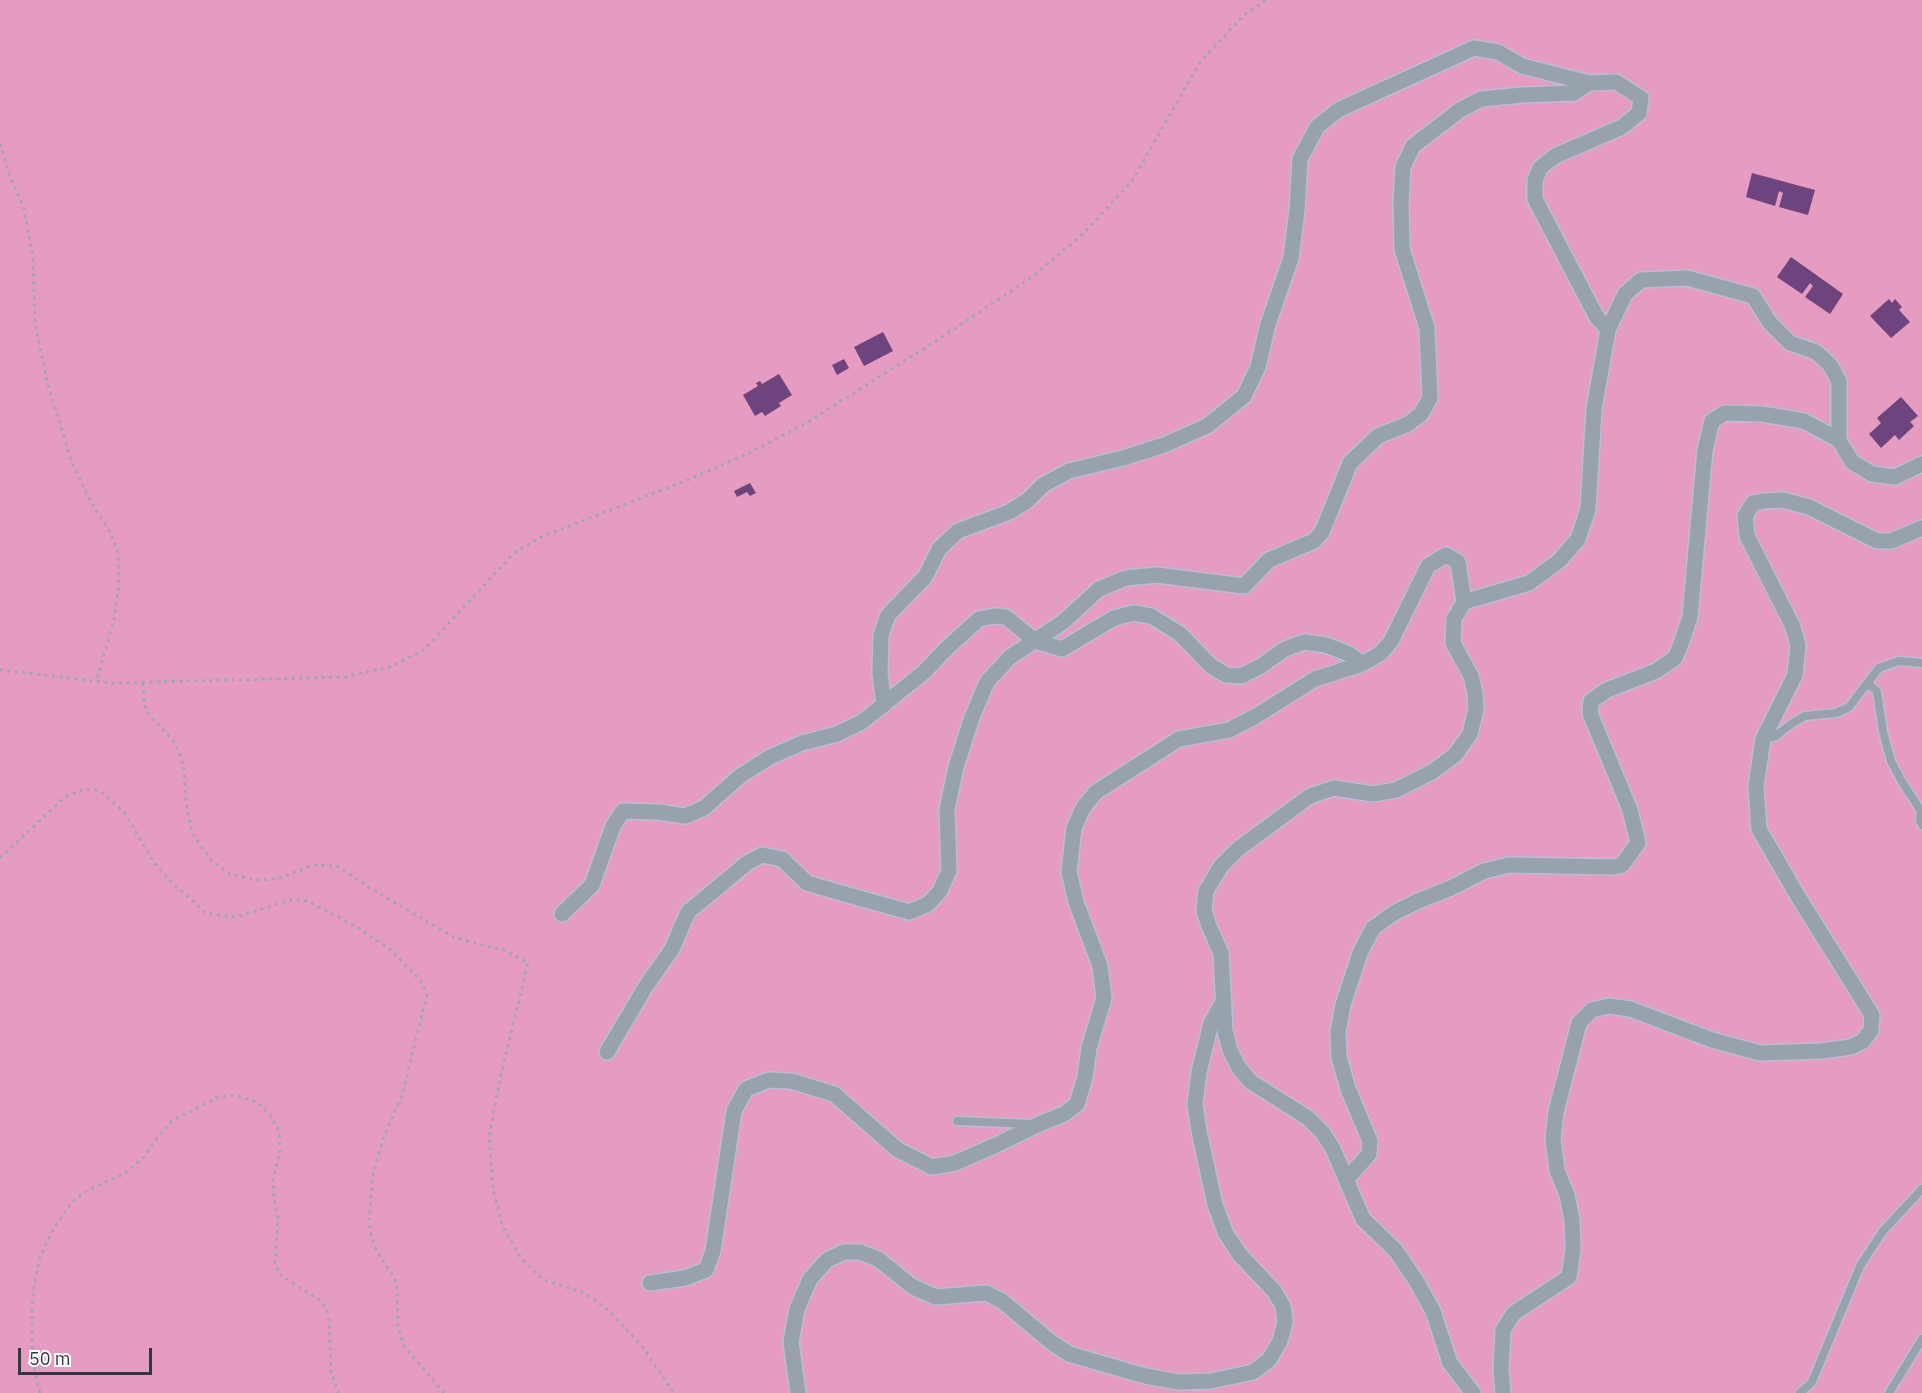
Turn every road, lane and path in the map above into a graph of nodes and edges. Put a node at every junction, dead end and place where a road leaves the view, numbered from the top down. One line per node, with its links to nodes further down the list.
1 (1266, 0): 15 (path)
2 (1589, 83): 4 (street); 9 (street); 16 (street)
3 (0, 144): 13 (path)
4 (1608, 330): 5 (street); 8 (street)
5 (1839, 440): 6 (street); 26 (street)
6 (1922, 464)
7 (1922, 528): 17 (street)
8 (1464, 602): 11 (street); 22 (street)
9 (1035, 641): 11 (street); 16 (street); 23 (street)
10 (1922, 663): 14 (lane)
11 (1362, 664): 25 (street)
12 (0, 670): 13 (path)
13 (96, 682): 15 (path)
14 (1867, 682): 17 (lane); 18 (lane)
15 (143, 683): 33 (path)
16 (884, 705): 21 (street)
17 (1763, 739): 36 (street)
18 (1922, 810): 19 (lane)
19 (1922, 825)
20 (0, 858): 32 (path)
21 (562, 914)
22 (1223, 1002): 26 (street); 34 (street)
23 (607, 1052)
24 (957, 1120): 25 (lane)
25 (1037, 1125): 28 (street)
26 (1346, 1180): 35 (street)
27 (1922, 1189): 37 (lane)
28 (650, 1283)
29 (1922, 1338): 38 (lane)
30 (40, 1393): 31 (path)
31 (338, 1393)
32 (444, 1393)
33 (674, 1393)
34 (798, 1393)
35 (1473, 1393)
36 (1503, 1393)
37 (1800, 1393)
38 (1889, 1393)

